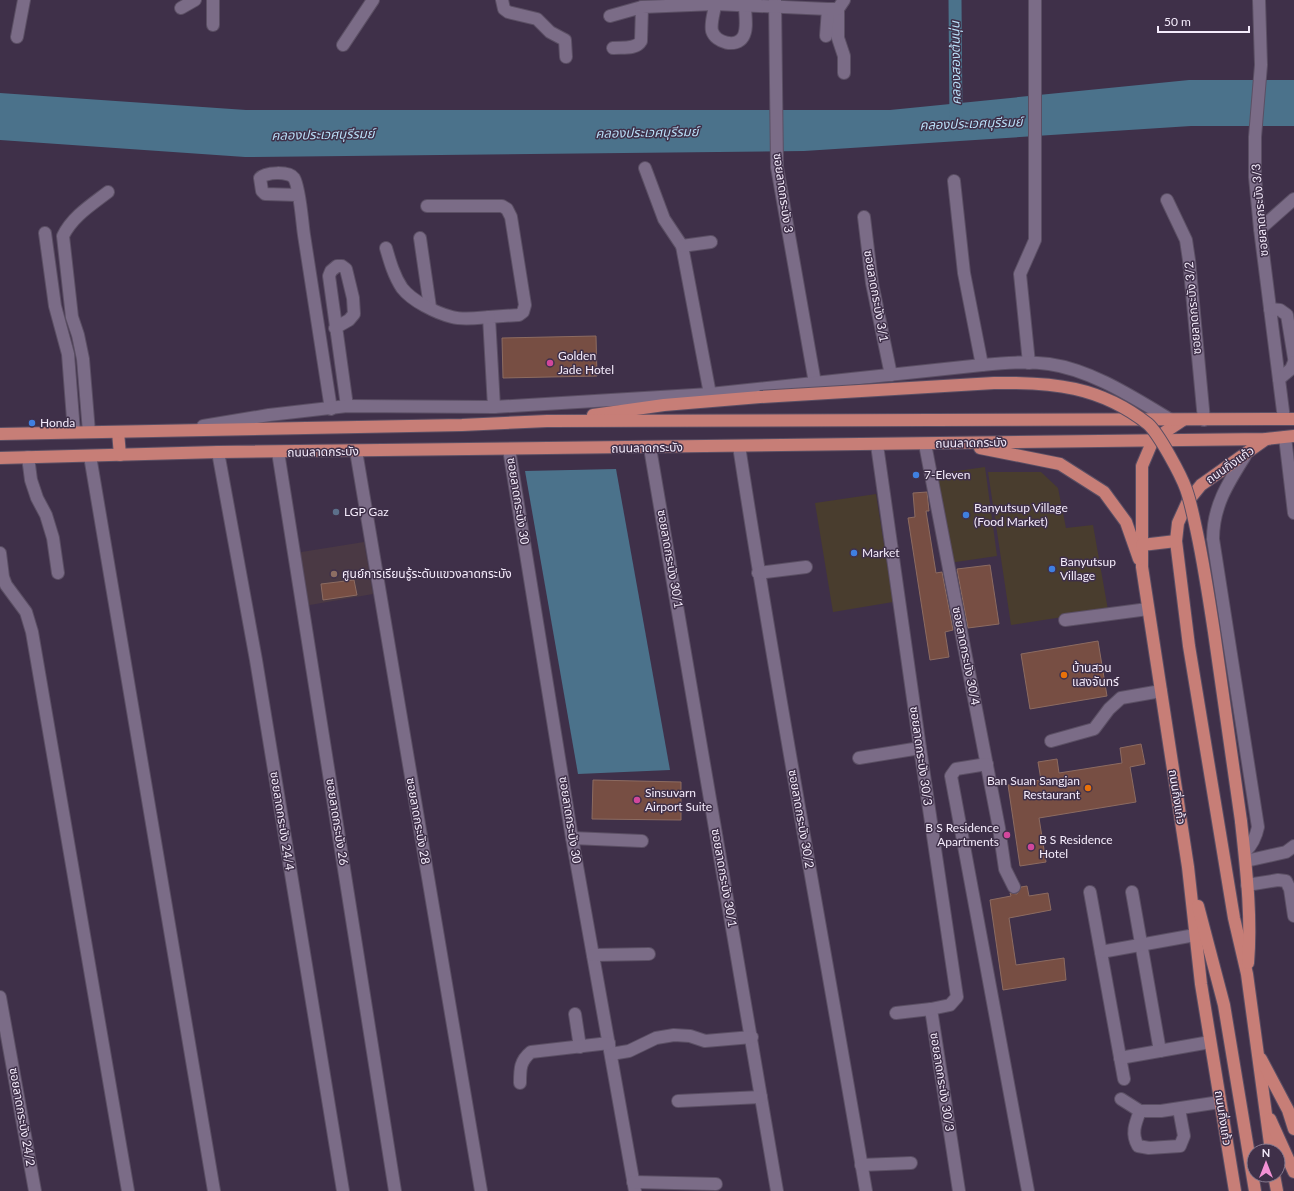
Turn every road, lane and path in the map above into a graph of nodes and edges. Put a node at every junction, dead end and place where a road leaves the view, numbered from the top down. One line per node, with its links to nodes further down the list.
1 (24, 0): 18 (street)
2 (195, 0): 14 (street)
3 (213, 0): 16 (street)
4 (373, 0): 19 (street)
5 (502, 0): 21 (street)
6 (1035, 0): 43 (street)
7 (1260, 0): 31 (street, ซอยลาดกระบัง 3/3)
8 (677, 2): 9 (street); 11 (street)
9 (715, 2): 12 (street); 12 (street)
10 (775, 4): 12 (street); 13 (street); 47 (street, ซอยลาดกระบัง 3)
11 (642, 6): 15 (street); 20 (street)
12 (744, 6)
13 (837, 6): 17 (street); 22 (street)
14 (181, 8)
15 (610, 16)
16 (213, 24)
17 (826, 36)
18 (17, 37)
19 (343, 45)
20 (612, 48)
21 (566, 57)
22 (844, 73)
23 (645, 168): 35 (street)
24 (954, 181): 44 (street)
25 (108, 192): 58 (street)
26 (298, 195): 51 (street)
27 (1294, 199): 31 (street)
28 (1167, 200): 54 (street, ซอยลาดกระบัง 3/2)
29 (427, 206): 39 (street)
30 (864, 217): 45 (street, ซอยลาดกระบัง 3/1)
31 (1260, 229): 38 (street, ซอยลาดกระบัง 3/3)
32 (45, 233): 57 (street)
33 (420, 238): 37 (street)
34 (711, 242): 35 (street)
35 (682, 246): 48 (street)
36 (386, 248): 37 (street)
37 (430, 307): 39 (street)
38 (1270, 309): 41 (street); 46 (street, ซอยลาดกระบัง 3/3)
39 (489, 317): 50 (street)
40 (335, 328): 49 (street)
41 (1294, 358)
42 (1294, 362): 46 (street)
43 (1030, 363): 44 (street); 53 (street)
44 (982, 365): 45 (street)
45 (891, 375): 47 (street)
46 (1279, 378): 52 (street, ซอยลาดกระบัง 3/3)
47 (815, 383): 48 (street)
48 (710, 394): 50 (street)
49 (347, 406): 50 (street); 51 (street)
50 (494, 407)
51 (331, 409): 56 (street)
52 (1289, 419): 54 (main road, ถนนลาดกระบัง)
53 (1177, 420): 54 (main road, ถนนลาดกระบัง); 55 (main road, ถนนลาดกระบัง); 63 (main road)
54 (1204, 420)
55 (547, 421): 56 (main road, ถนนลาดกระบัง); 97 (main road, bridge)
56 (174, 431): 59 (main road, ถนนลาดกระบัง)
57 (74, 432): 58 (main road, ถนนลาดกระบัง); 60 (main road, ถนนลาดกระบัง)
58 (89, 432): 59 (main road, ถนนลาดกระบัง)
59 (118, 432): 73 (main road)
60 (0, 434)
61 (1290, 437): 62 (main road, ถนนลาดกระบัง); 78 (street)
62 (1266, 439): 63 (main road, ถนนลาดกระบัง); 75 (main road, ถนนกิ่งแก้ว)
63 (1153, 440): 65 (main road, ถนนลาดกระบัง); 81 (main road, ถนนกิ่งแก้ว)
64 (925, 444): 65 (main road, ถนนลาดกระบัง); 66 (main road, ถนนลาดกระบัง); 93 (street, ซอยลาดกระบัง 30/4)
65 (956, 444): 84 (main road)
66 (878, 445): 67 (main road, ถนนลาดกระบัง); 91 (street, ซอยลาดกระบัง 30/3)
67 (739, 446): 68 (main road, ถนนลาดกระบัง); 86 (street, ซอยลาดกระบัง 30/2)
68 (650, 448): 69 (main road, ถนนลาดกระบัง); 114 (street, ซอยลาดกระบัง 30/1)
69 (509, 449): 70 (main road, ถนนลาดกระบัง); 94 (street, ซอยลาดกระบัง 30)
70 (356, 451): 72 (main road, ถนนลาดกระบัง); 142 (street, ซอยลาดกระบัง 28)
71 (218, 452): 72 (main road, ถนนลาดกระบัง); 73 (main road, ถนนลาดกระบัง); 140 (street, ซอยลาดกระบัง 24/4)
72 (278, 452): 141 (street, ซอยลาดกระบัง 26)
73 (120, 455): 74 (main road, ถนนลาดกระบัง)
74 (90, 456): 77 (main road, ถนนลาดกระบัง); 139 (street)
75 (1245, 456): 80 (main road, ถนนกิ่งแก้ว); 97 (street)
76 (0, 458): 77 (main road, ถนนลาดกระบัง)
77 (28, 458): 85 (street)
78 (1292, 492): 79 (street)
79 (1294, 513)
80 (1176, 542): 81 (main road); 109 (main road, ถนนกิ่งแก้ว)
81 (1142, 545): 84 (main road, ถนนกิ่งแก้ว)
82 (0, 553): 138 (street)
83 (806, 567): 86 (street)
84 (1142, 567): 87 (main road, ถนนกิ่งแก้ว)
85 (58, 574)
86 (758, 574): 133 (street, ซอยลาดกระบัง 30/2)
87 (1148, 609): 88 (street); 89 (main road, ถนนกิ่งแก้ว)
88 (1065, 620)
89 (1161, 691): 90 (street); 98 (main road, ถนนกิ่งแก้ว)
90 (1051, 741)
91 (920, 748): 92 (street); 111 (street, ซอยลาดกระบัง 30/3)
92 (859, 758)
93 (986, 764): 100 (street, ซอยลาดกระบัง 30/4); 146 (street)
94 (572, 838): 95 (street); 108 (street, ซอยลาดกระบัง 30)
95 (642, 841)
96 (1294, 846): 97 (street)
97 (1245, 857): 99 (main road)
98 (1188, 867): 104 (main road, ถนนกิ่งแก้ว); 148 (main road)
99 (1247, 885): 103 (street); 109 (main road)
100 (1014, 887)
101 (1090, 892): 106 (street)
102 (1132, 892): 105 (street)
103 (1294, 916)
104 (1195, 935): 105 (street); 115 (main road, ถนนกิ่งแก้ว)
105 (1141, 944): 106 (street); 118 (street)
106 (1101, 952): 120 (street)
107 (649, 954): 108 (street)
108 (593, 955): 117 (street, ซอยลาดกระบัง 30)
109 (1247, 974): 119 (main road, ถนนกิ่งแก้ว)
110 (0, 997): 137 (street, ซอยลาดกระบัง 24/2)
111 (931, 1009): 112 (street); 145 (street, ซอยลาดกระบัง 30/3)
112 (896, 1013)
113 (575, 1014): 116 (street)
114 (752, 1037): 117 (street); 123 (street, ซอยลาดกระบัง 30/1)
115 (1210, 1042): 118 (street); 126 (main road, ถนนกิ่งแก้ว)
116 (580, 1047): 117 (street); 122 (street)
117 (610, 1049): 136 (street, ซอยลาดกระบัง 30)
118 (1160, 1051): 120 (street)
119 (1256, 1051): 127 (main road, ถนนกิ่งแก้ว); 130 (main road)
120 (1120, 1058): 121 (street)
121 (1124, 1079)
122 (520, 1083)
123 (761, 1097): 125 (street); 143 (street, ซอยลาดกระบัง 30/1)
124 (1121, 1099): 129 (street)
125 (678, 1101)
126 (1220, 1102): 128 (street); 147 (main road, ถนนกิ่งแก้ว)
127 (1264, 1105): 131 (main road, ถนนกิ่งแก้ว); 134 (main road)
128 (1179, 1109): 129 (street); 129 (street)
129 (1140, 1111)
130 (1294, 1129)
131 (1270, 1143)
132 (911, 1164): 133 (street)
133 (862, 1165): 144 (street, ซอยลาดกระบัง 30/2)
134 (1294, 1172)
135 (716, 1184): 136 (street)
136 (634, 1186)
137 (35, 1191)
138 (128, 1191)
139 (214, 1191)
140 (343, 1191)
141 (395, 1191)
142 (480, 1191)
143 (777, 1191)
144 (866, 1191)
145 (959, 1191)
146 (1028, 1191)
147 (1235, 1191)
148 (1256, 1191)

